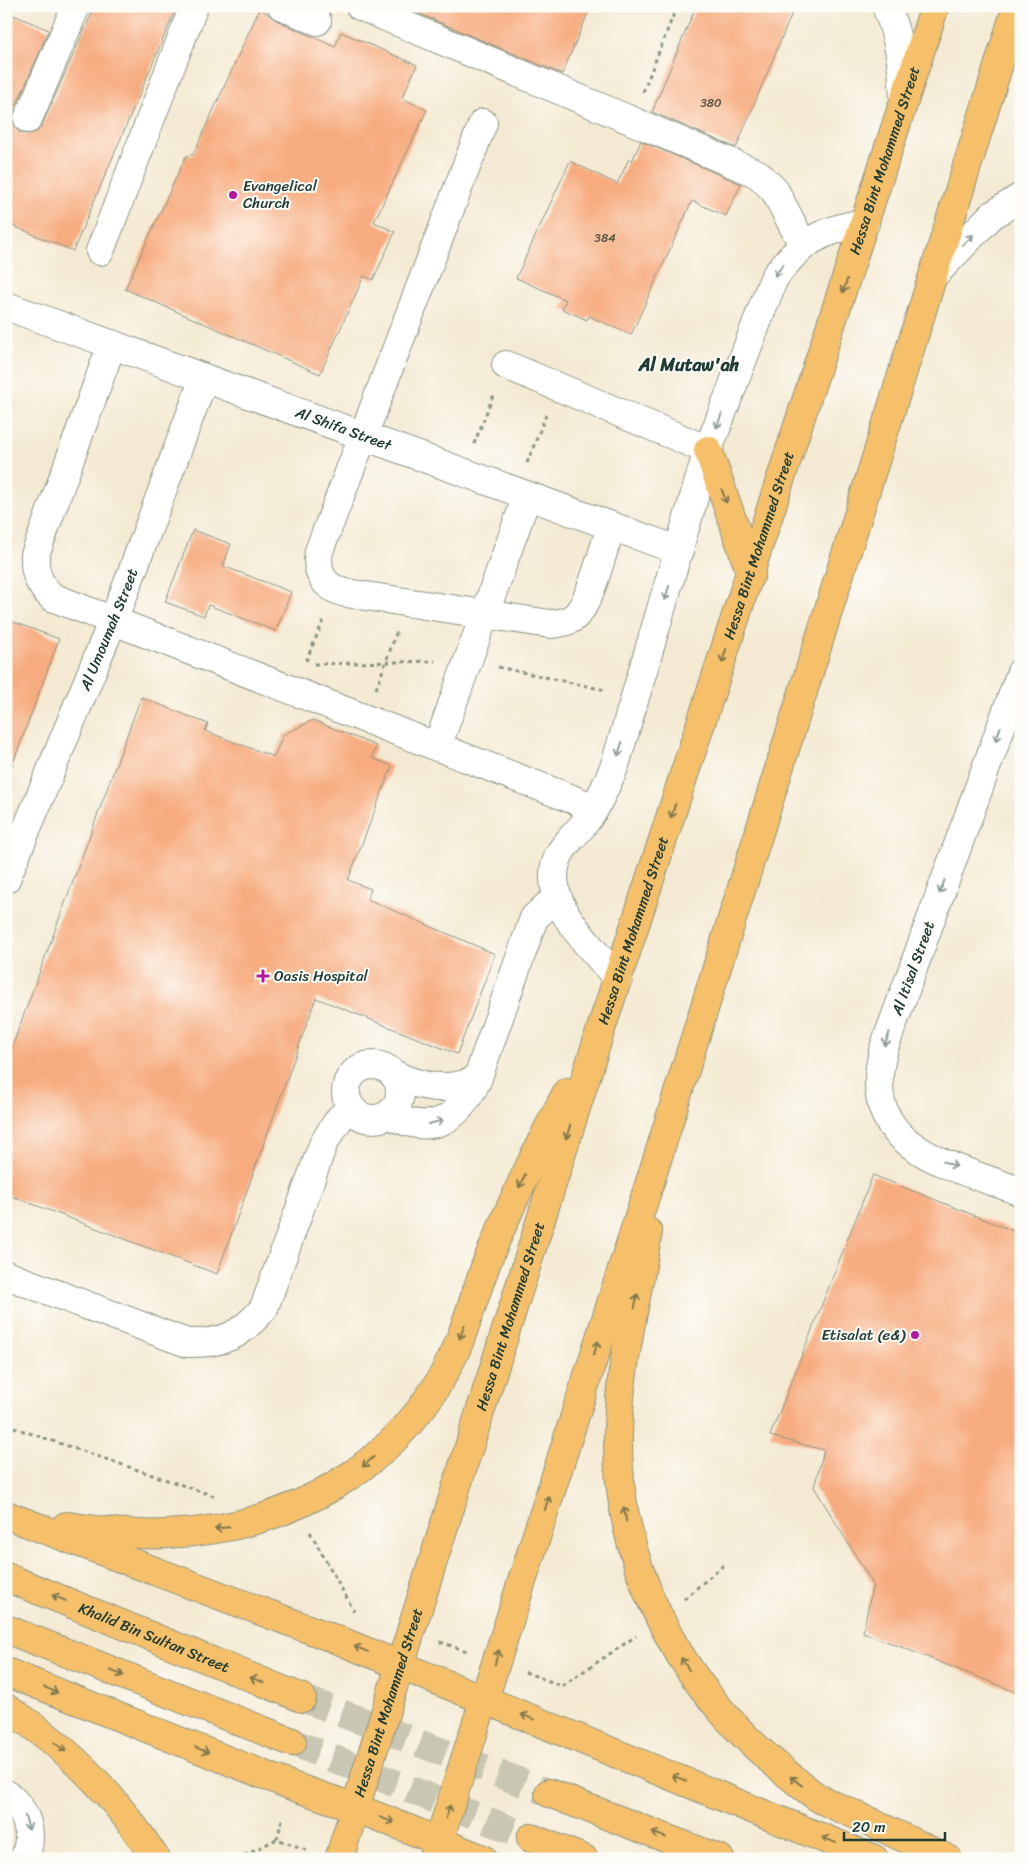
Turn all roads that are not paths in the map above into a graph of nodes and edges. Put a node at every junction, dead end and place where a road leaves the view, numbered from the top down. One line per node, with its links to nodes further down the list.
1 (76, 6): 11 (street)
2 (194, 6): 16 (street)
3 (282, 6): 9 (street)
4 (360, 6): 8 (street)
5 (886, 6): 10 (street)
6 (936, 6): 10 (main road, Hessa Bint Mohammed Street)
7 (1018, 6): 17 (main road)
8 (404, 15): 15 (street)
9 (317, 21)
10 (904, 101): 14 (main road, Hessa Bint Mohammed Street)
11 (28, 119)
12 (483, 123): 22 (street)
13 (1021, 197): 17 (street, one-way to 13)
14 (865, 223): 15 (street); 27 (main road, Hessa Bint Mohammed Street, one-way to 27)
15 (803, 245): 23 (street, one-way to 23)
16 (100, 251)
17 (934, 275): 41 (main road)
18 (6, 306): 19 (street, Al Shifa Street)
19 (112, 344): 21 (street, Al Shifa Street); 29 (street)
20 (506, 365): 23 (street)
21 (204, 378): 22 (street, Al Shifa Street); 29 (street, Al Umoumah Street)
22 (364, 436): 24 (street, Al Shifa Street); 28 (street)
23 (708, 450): 26 (street); 27 (main road, one-way to 27)
24 (522, 494): 25 (street, Al Shifa Street); 28 (street)
25 (611, 526): 26 (street, Al Shifa Street); 28 (street)
26 (680, 551): 32 (street, one-way to 32)
27 (751, 574): 35 (main road, Hessa Bint Mohammed Street, one-way to 35)
28 (485, 614): 31 (street)
29 (112, 622): 31 (street); 33 (street, Al Umoumah Street)
30 (1021, 672): 42 (street, Al Itisal Street, one-way to 42)
31 (437, 747): 32 (street)
32 (595, 808): 34 (street)
33 (6, 879)
34 (559, 902): 35 (street); 38 (street)
35 (618, 979): 36 (main road, Hessa Bint Mohammed Street)
36 (601, 1029): 44 (main road, one-way to 44); 47 (main road, Hessa Bint Mohammed Street, one-way to 47)
37 (393, 1074): 38 (street); 39 (street); 40 (street)
38 (476, 1080): 40 (street, one-way to 38)
39 (351, 1108): 40 (street); 43 (street)
40 (390, 1114)
41 (656, 1163): 50 (main road, one-way to 41); 65 (main road, one-way to 41)
42 (1021, 1192)
43 (6, 1275)
44 (12, 1517): 47 (main road, one-way to 44)
45 (6, 1577): 49 (main road, Khalid Bin Sultan Street, one-way to 45)
46 (6, 1630): 52 (main road, one-way to 52)
47 (401, 1665): 50 (main road); 55 (main road, Hessa Bint Mohammed Street)
48 (6, 1672): 55 (main road, one-way to 55)
49 (302, 1698)
50 (485, 1699): 57 (main road, one-way to 50); 64 (main road, one-way to 50)
51 (6, 1708): 59 (main road, one-way to 59)
52 (292, 1742)
53 (549, 1793): 63 (main road, one-way to 53)
54 (6, 1794): 58 (street, one-way to 58)
55 (356, 1808): 57 (main road, one-way to 57); 60 (main road, Hessa Bint Mohammed Street)
56 (531, 1838): 62 (main road)
57 (436, 1850): 61 (main road)
58 (24, 1859)
59 (156, 1859)
60 (339, 1859)
61 (483, 1859)
62 (584, 1859)
63 (720, 1859)
64 (874, 1859)
65 (948, 1859)

